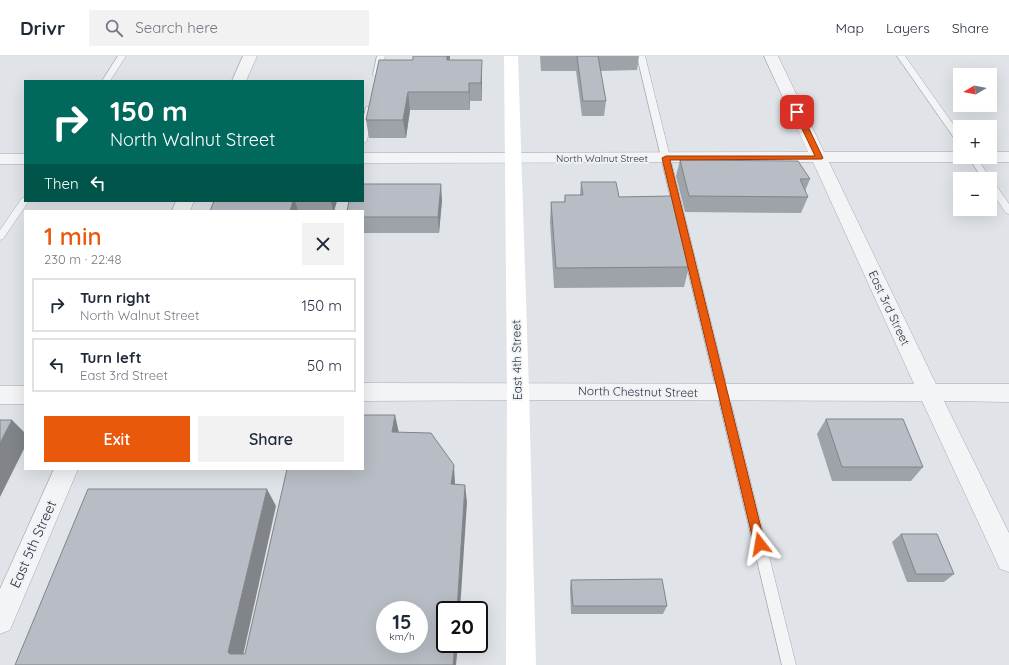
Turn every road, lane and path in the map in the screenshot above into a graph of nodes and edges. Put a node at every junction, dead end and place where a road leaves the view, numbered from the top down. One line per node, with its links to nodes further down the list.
1 (122, 56): 8 (lane)
2 (250, 56): 9 (street)
3 (381, 56): 10 (lane)
4 (511, 56): 16 (main road, East 4th Street)
5 (641, 56): 17 (lane)
6 (771, 56): 18 (street, East 3rd Street)
7 (901, 56): 12 (lane)
8 (107, 80)
9 (239, 80)
10 (374, 87)
11 (371, 102): 13 (lane)
12 (953, 130)
13 (364, 136)
14 (953, 157): 18 (street, North Walnut Street)
15 (364, 158): 16 (street, North Walnut Street)
16 (512, 158): 17 (street, North Walnut Street); 27 (main road, East 4th Street)
17 (666, 158): 18 (street, North Walnut Street); 29 (lane)
18 (819, 158): 30 (street, East 3rd Street)
19 (997, 158): 20 (street, North Walnut Street)
20 (1009, 158)
21 (0, 159): 22 (street)
22 (24, 159)
23 (997, 193): 25 (lane)
24 (24, 201): 26 (lane)
25 (1009, 211)
26 (0, 237)
27 (518, 391): 28 (street, North Chestnut Street); 29 (street, North Chestnut Street); 37 (main road, East 4th Street)
28 (364, 392)
29 (722, 393): 30 (street, North Chestnut Street); 38 (lane)
30 (929, 393): 31 (street, North Chestnut Street); 35 (street, East 3rd Street)
31 (1009, 393)
32 (0, 395): 33 (street)
33 (24, 395)
34 (66, 470): 36 (street, East 5th Street)
35 (1009, 560)
36 (0, 620)
37 (521, 665)
38 (789, 665)

